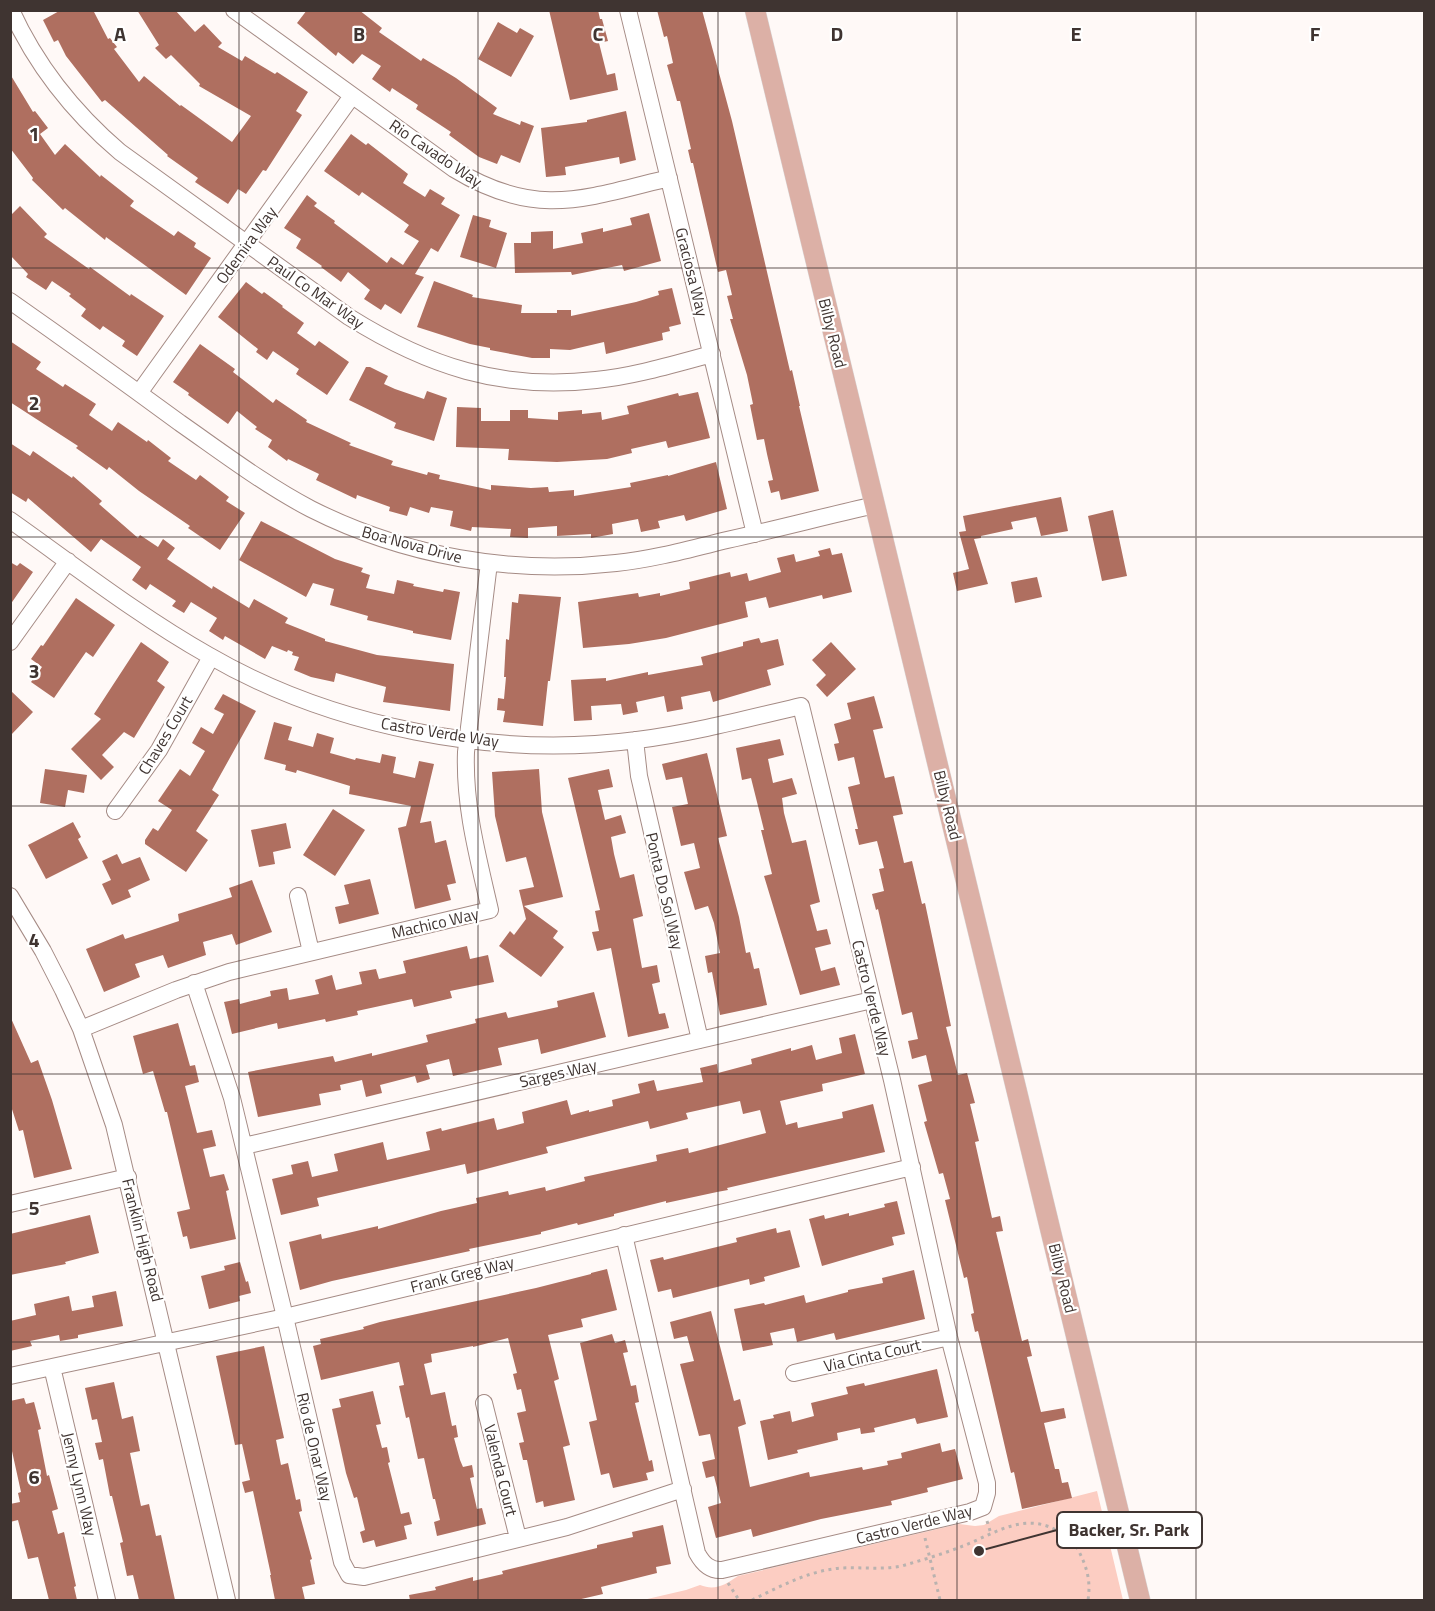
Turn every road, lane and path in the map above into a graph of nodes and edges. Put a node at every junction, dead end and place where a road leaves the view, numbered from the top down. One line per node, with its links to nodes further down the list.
1 (11, 10): 7 (street, Paul Co Mar Way)
2 (234, 10): 5 (street, Rio Cavado Way)
3 (628, 10): 6 (street, Graciosa Way)
4 (755, 10): 11 (main road, Bilby Road)
5 (352, 96): 6 (street, Rio Cavado Way); 7 (street, Odemira Way)
6 (669, 178): 9 (street, Graciosa Way)
7 (247, 243): 9 (street, Paul Co Mar Way); 10 (street, Odemira Way)
8 (10, 301): 10 (street, Boa Nova Drive)
9 (712, 354): 13 (street, Graciosa Way)
10 (139, 393): 15 (street, Boa Nova Drive)
11 (875, 505): 13 (street, Boa Nova Drive); 51 (main road, Bilby Road)
12 (10, 520): 14 (street, Castro Verde Way)
13 (755, 534): 15 (street, Boa Nova Drive)
14 (69, 561): 16 (street); 17 (street, Castro Verde Way)
15 (489, 563): 18 (street, Machico Way)
16 (10, 642)
17 (211, 657): 18 (street, Castro Verde Way); 20 (street, Chaves Court)
18 (468, 740): 19 (street, Castro Verde Way); 23 (street, Machico Way)
19 (635, 740): 25 (street, Castro Verde Way); 27 (street, Ponta Do Sol Way)
20 (115, 811)
21 (10, 896): 26 (street, Franklin High Road)
22 (298, 896): 23 (street)
23 (311, 952): 24 (street, Machico Way)
24 (194, 983): 26 (street, Machico Way); 28 (street, Rio de Onar Way)
25 (872, 1000): 27 (street, Sarges Way); 29 (street, Castro Verde Way)
26 (81, 1029): 30 (street, Franklin High Road)
27 (700, 1040): 28 (street, Sarges Way)
28 (244, 1146): 33 (street, Rio de Onar Way)
29 (912, 1167): 32 (street, Frank Greg Way); 34 (street, Castro Verde Way)
30 (128, 1177): 31 (street); 35 (street, Franklin High Road)
31 (12, 1199)
32 (624, 1235): 33 (street, Frank Greg Way); 40 (street)
33 (285, 1317): 35 (street, Frank Greg Way); 42 (street, Rio de Onar Way)
34 (950, 1336): 37 (street, Via Cinta Court); 41 (street, Castro Verde Way)
35 (167, 1341): 36 (street, Frank Greg Way); 46 (street, Franklin High Road)
36 (52, 1366): 38 (street, Frank Greg Way); 45 (street, Jenny Lynn Way)
37 (794, 1373)
38 (10, 1376)
39 (484, 1403): 42 (street, Valenda Court)
40 (683, 1489): 42 (street, Rio de Onar Way); 44 (street)
41 (921, 1524): 43 (path); 44 (street, Castro Verde Way)
42 (518, 1538)
43 (930, 1558): 48 (path); 49 (path); 50 (path)
44 (722, 1570): 47 (path)
45 (107, 1600)
46 (227, 1600)
47 (739, 1600)
48 (752, 1600)
49 (940, 1600)
50 (1088, 1600)
51 (1140, 1600)

